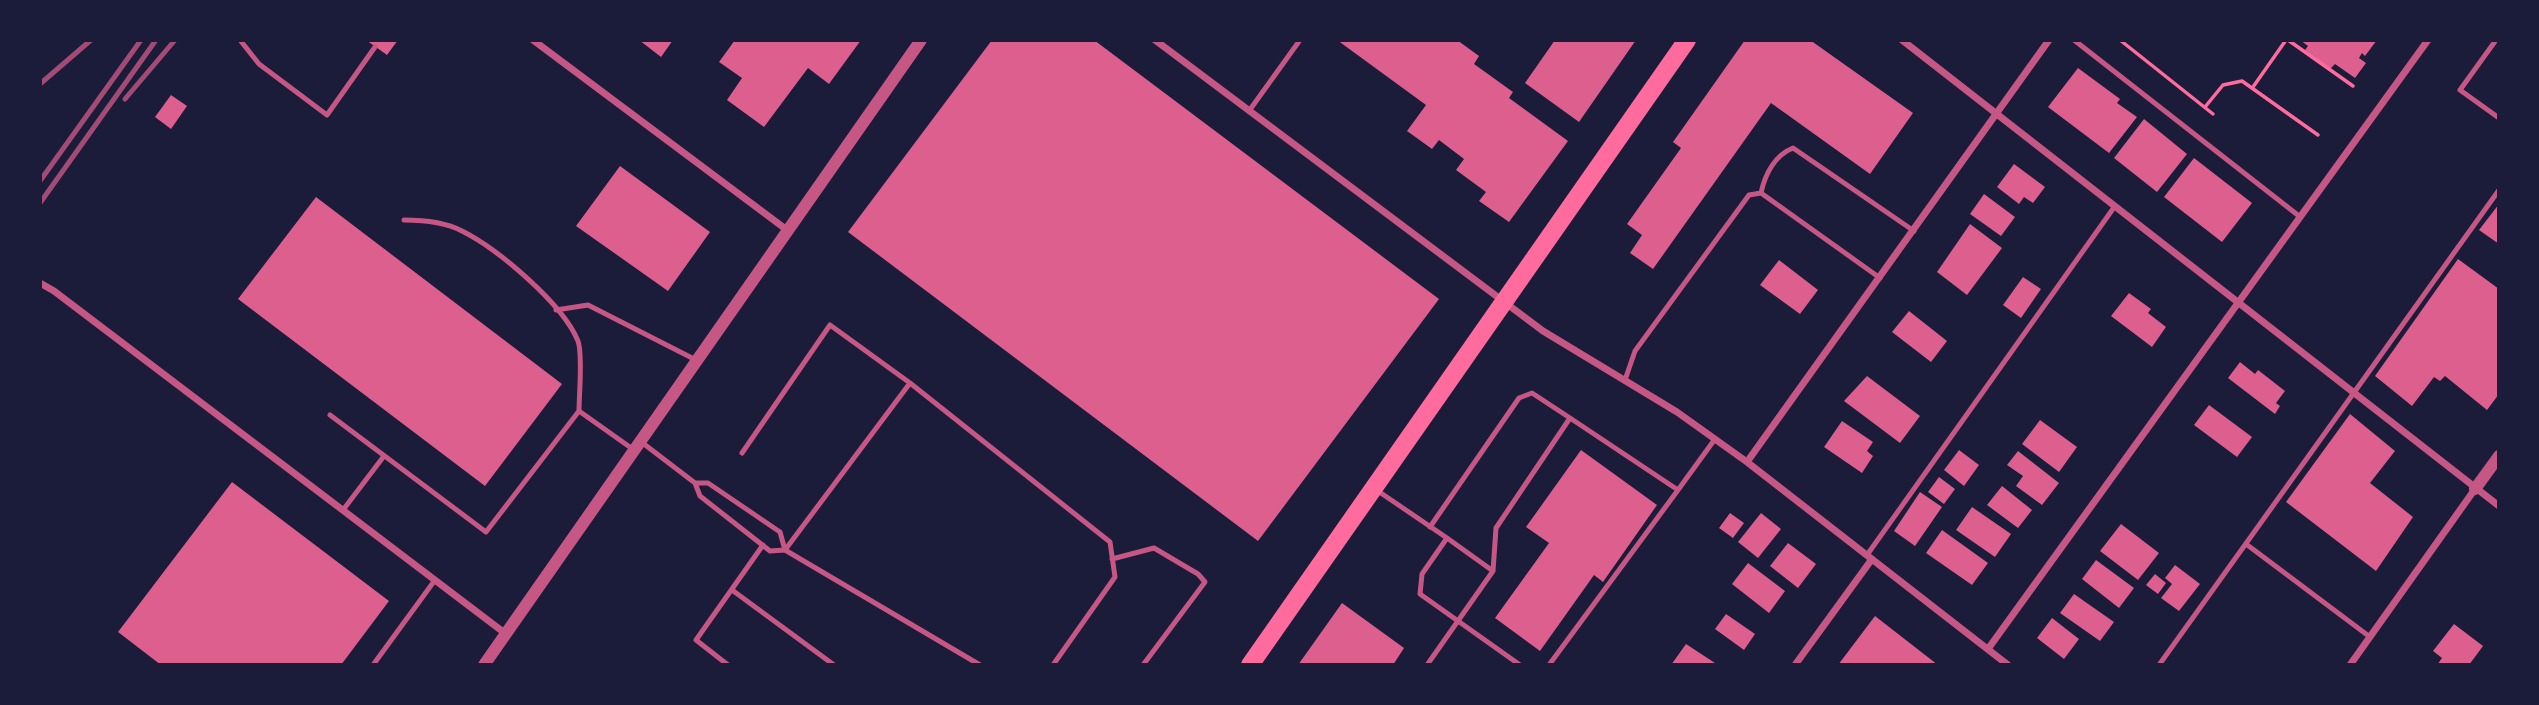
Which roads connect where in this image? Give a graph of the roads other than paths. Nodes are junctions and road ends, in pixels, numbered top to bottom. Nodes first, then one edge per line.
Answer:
1 (240, 40) edge
2 (533, 40) edge
3 (921, 40) edge
4 (1155, 40) edge
5 (1300, 40) edge
6 (1686, 40) edge
7 (1902, 40) edge
8 (2049, 40) edge
9 (2074, 40) edge
10 (2428, 40) edge
11 (2496, 40) edge
12 (375, 47) dead end
13 (1250, 111) junction
14 (1998, 115) junction
15 (2499, 118) edge
16 (2499, 190) edge
17 (1761, 193) junction
18 (2115, 206) junction
19 (2299, 216) junction
20 (404, 220) dead end
21 (786, 230) junction
22 (1914, 231) junction
23 (1880, 278) junction
24 (40, 284) edge
25 (1504, 300) junction
26 (2237, 302) junction
27 (556, 310) junction
28 (696, 360) junction
29 (1625, 380) junction
30 (910, 383) junction
31 (2354, 394) junction
32 (579, 411) junction
33 (330, 415) dead end
34 (1570, 418) junction
35 (1715, 439) junction
36 (637, 445) junction
37 (741, 453) dead end
38 (384, 456) junction
39 (2499, 456) edge
40 (1747, 462) junction
41 (695, 483) junction
42 (1374, 488) junction
43 (2475, 489) junction
44 (1678, 490) junction
45 (2499, 506) edge
46 (343, 510) junction
47 (1430, 527) junction
48 (1447, 538) junction
49 (2246, 544) junction
50 (763, 545) junction
51 (785, 550) junction
52 (1869, 557) junction
53 (1112, 559) junction
54 (1493, 572) junction
55 (435, 580) junction
56 (732, 590) junction
57 (1458, 623) junction
58 (506, 634) junction
59 (2370, 636) junction
60 (1988, 649) junction
61 (373, 665) edge
62 (484, 665) edge
63 (728, 665) edge
64 (834, 665) edge
65 (980, 665) edge
66 (1053, 665) edge
67 (1143, 665) edge
68 (1250, 665) edge
69 (1427, 665) edge
70 (1520, 665) edge
71 (1549, 665) edge
72 (1795, 665) edge
73 (2008, 665) edge
74 (2159, 665) edge
75 (2350, 665) edge

1 - 12 lane
2 - 21 street
3 - 21 street
4 - 13 street
5 - 13 lane
6 - 25 main road
7 - 14 street
8 - 14 street
9 - 19 lane
10 - 19 street
11 - 15 lane
13 - 25 street
14 - 18 street
14 - 22 street
16 - 31 lane
17 - 22 lane
17 - 23 lane
17 - 29 lane
18 - 26 street
18 - 52 lane
19 - 26 street
20 - 27 lane
21 - 28 street
22 - 23 street
23 - 40 street
24 - 46 street
25 - 29 street
25 - 42 main road
26 - 31 street
26 - 60 street
27 - 28 lane
27 - 32 lane
28 - 36 street
29 - 35 street
30 - 37 lane
30 - 51 lane
30 - 53 lane
31 - 43 street
31 - 49 lane
32 - 36 lane
32 - 38 lane
33 - 38 lane
34 - 44 lane
34 - 47 lane
34 - 54 lane
35 - 40 street
35 - 44 lane
36 - 41 lane
36 - 58 street
38 - 46 lane
39 - 43 street
40 - 52 street
41 - 50 lane
41 - 51 lane
42 - 47 lane
42 - 68 main road
43 - 45 street
43 - 59 street
44 - 71 lane
46 - 55 street
47 - 48 lane
48 - 54 lane
48 - 57 lane
49 - 59 lane
49 - 74 lane
50 - 51 lane
50 - 56 lane
51 - 65 lane
52 - 60 street
52 - 72 street
53 - 66 lane
53 - 67 lane
54 - 57 lane
55 - 58 street
55 - 61 lane
56 - 63 lane
56 - 64 lane
57 - 69 lane
57 - 70 lane
58 - 62 street
59 - 75 street
60 - 73 street

